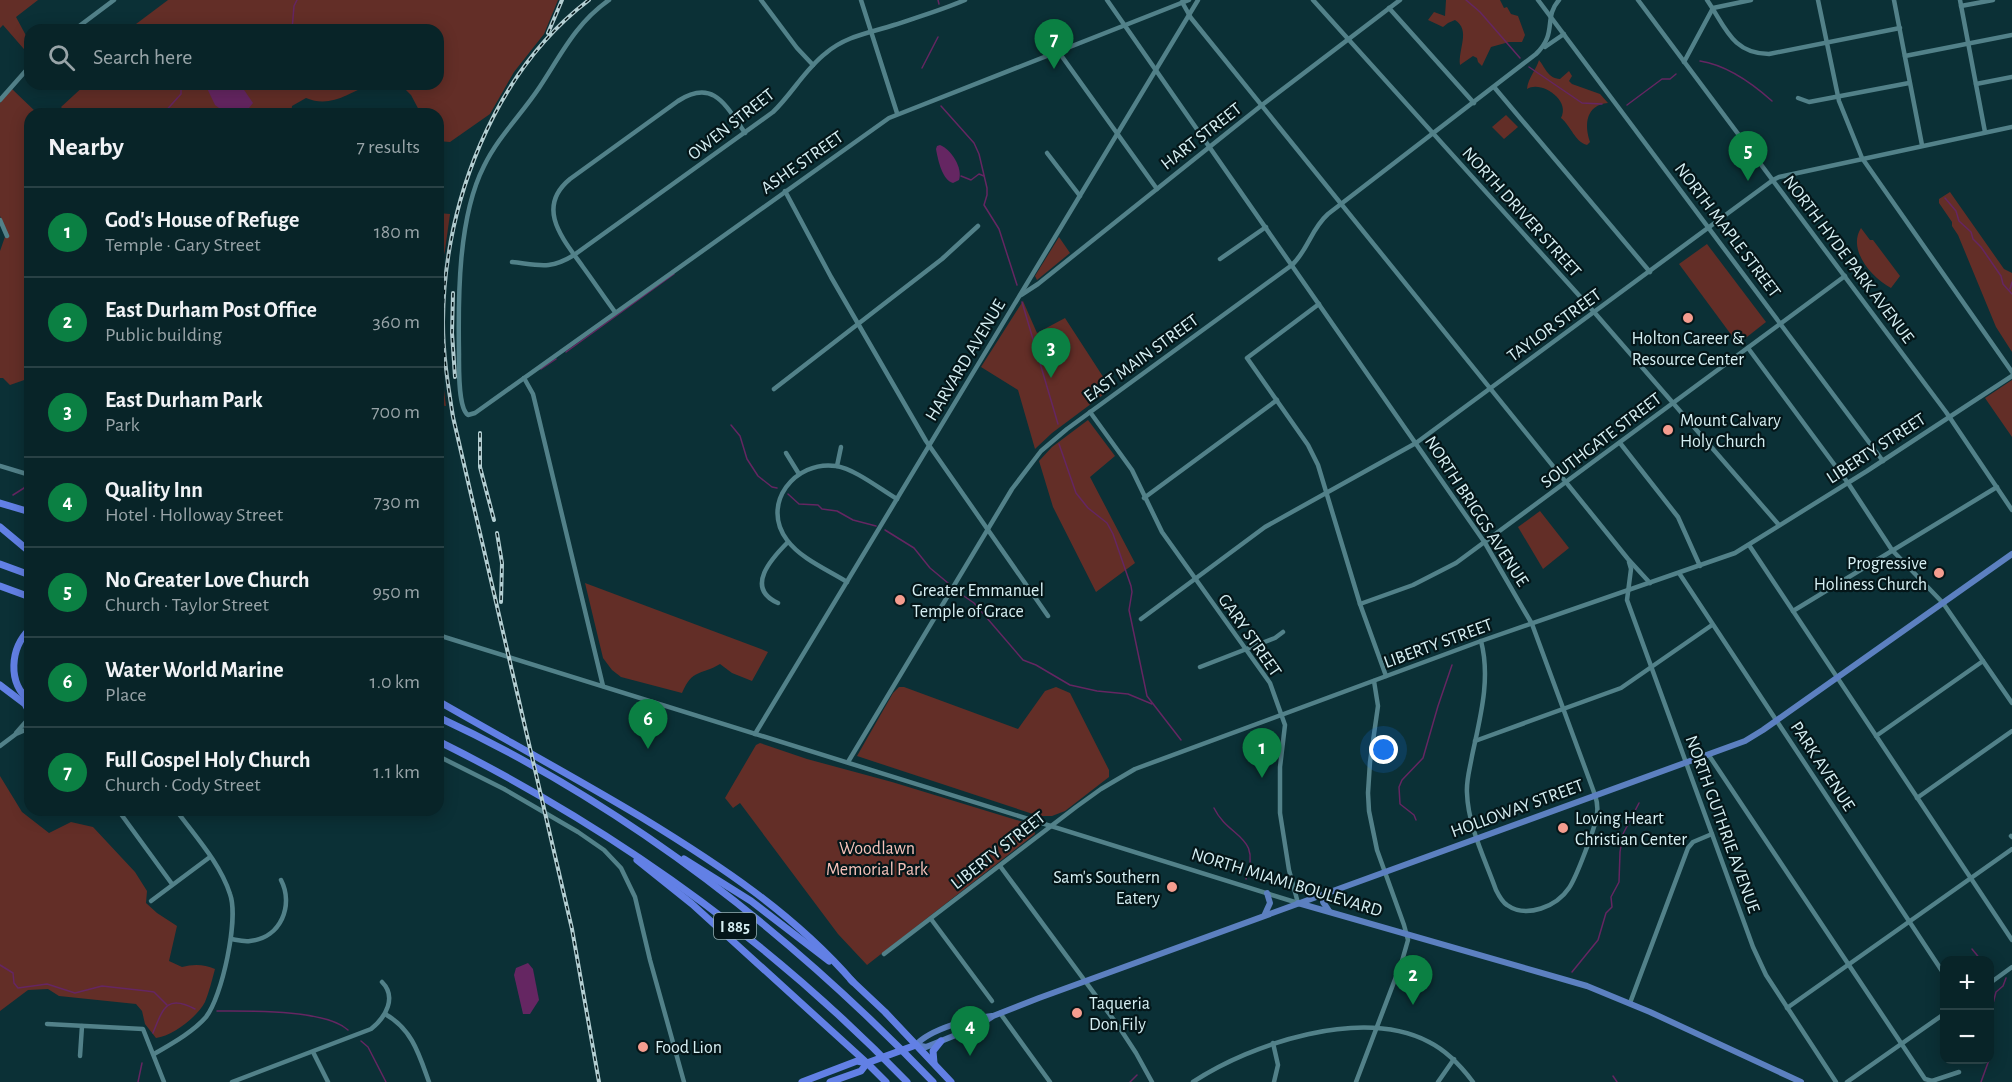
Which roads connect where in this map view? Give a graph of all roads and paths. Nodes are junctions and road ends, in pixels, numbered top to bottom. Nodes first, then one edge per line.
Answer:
1 (114, 0) edge
2 (609, 0) edge
3 (761, 0) edge
4 (861, 0) edge
5 (965, 0) edge
6 (1107, 0) edge
7 (1189, 0) edge
8 (1198, 0) edge
9 (1313, 0) edge
10 (1400, 0) edge
11 (1538, 0) edge
12 (1558, 0) edge
13 (1638, 0) edge
14 (1707, 0) edge
15 (1751, 0) edge
16 (1818, 0) edge
17 (1894, 0) edge
18 (1960, 0) edge
19 (1993, 0) edge
20 (1181, 1) edge
21 (1961, 6) junction
22 (1713, 8) junction
23 (1389, 9) junction
24 (1189, 14) junction
25 (1551, 16) junction
26 (82, 24) edge
27 (1124, 25) junction
28 (1900, 28) junction
29 (871, 31) junction
30 (1564, 34) junction
31 (2012, 35) edge
32 (1349, 39) junction
33 (1827, 43) junction
34 (1968, 44) junction
35 (1058, 51) junction
36 (1536, 54) junction
37 (1905, 56) junction
38 (1684, 62) junction
39 (813, 64) junction
40 (1155, 70) junction
41 (24, 73) edge
42 (2012, 77) edge
43 (1910, 83) junction
44 (1976, 84) junction
45 (1494, 87) junction
46 (1837, 96) junction
47 (1798, 98) dead end
48 (0, 100) edge
49 (1474, 103) junction
50 (1262, 105) junction
51 (897, 113) junction
52 (2012, 127) edge
53 (1985, 132) junction
54 (745, 133) junction
55 (1434, 134) junction
56 (1116, 135) junction
57 (1922, 145) junction
58 (1209, 147) junction
59 (1047, 153) dead end
60 (1862, 158) junction
61 (1773, 180) junction
62 (1157, 189) junction
63 (785, 191) junction
64 (1080, 196) junction
65 (1341, 204) junction
66 (0, 220) edge
67 (978, 226) dead end
68 (1266, 227) junction
69 (1709, 228) junction
70 (7, 236) dead end
71 (574, 255) junction
72 (1220, 259) dead end
73 (512, 262) dead end
74 (1292, 265) junction
75 (1650, 272) junction
76 (1845, 276) junction
77 (1020, 295) junction
78 (1319, 304) junction
79 (615, 312) junction
80 (1594, 312) junction
81 (857, 323) junction
82 (1781, 323) junction
83 (1748, 348) junction
84 (2012, 374) edge
85 (524, 378) junction
86 (1491, 388) junction
87 (774, 389) dead end
88 (1276, 400) junction
89 (1674, 403) junction
90 (1090, 412) junction
91 (1950, 417) junction
92 (1416, 443) junction
93 (1620, 443) junction
94 (929, 446) junction
95 (840, 447) dead end
96 (786, 453) dead end
97 (1883, 461) junction
98 (0, 466) edge
99 (837, 466) junction
100 (24, 473) edge
101 (799, 474) junction
102 (1567, 482) junction
103 (1848, 483) junction
104 (1997, 487) junction
105 (1327, 492) junction
106 (1144, 498) junction
107 (897, 499) junction
108 (0, 503) edge
109 (24, 510) edge
110 (2012, 510) edge
111 (1779, 525) junction
112 (0, 527) edge
113 (989, 529) junction
114 (788, 542) junction
115 (1485, 543) junction
116 (1749, 545) junction
117 (24, 547) edge
118 (1892, 550) junction
119 (2012, 554) edge
120 (1628, 559) junction
121 (0, 564) edge
122 (1700, 566) junction
123 (24, 573) edge
124 (1679, 573) junction
125 (1194, 579) junction
126 (848, 582) junction
127 (1650, 583) junction
128 (0, 586) edge
129 (1627, 591) junction
130 (24, 595) edge
131 (778, 603) dead end
132 (1943, 603) junction
133 (1360, 604) junction
134 (1793, 611) junction
135 (1048, 616) dead end
136 (1141, 619) dead end
137 (1532, 624) junction
138 (1712, 625) junction
139 (1283, 632) dead end
140 (24, 637) edge
141 (444, 637) edge
142 (1481, 642) junction
143 (1244, 649) junction
144 (1983, 661) junction
145 (1200, 667) dead end
146 (1651, 668) junction
147 (1386, 676) junction
148 (1837, 677) junction
149 (1374, 681) junction
150 (0, 685) edge
151 (603, 686) junction
152 (24, 696) edge
153 (24, 703) edge
154 (2012, 703) edge
155 (444, 704) edge
156 (1564, 709) junction
157 (1282, 715) junction
158 (444, 720) edge
159 (1776, 721) junction
160 (24, 723) edge
161 (24, 731) edge
162 (2012, 731) edge
163 (16, 734) junction
164 (755, 734) junction
165 (1876, 736) junction
166 (1475, 741) junction
167 (444, 744) edge
168 (0, 746) edge
169 (1708, 754) junction
170 (444, 759) edge
171 (1686, 761) junction
172 (848, 762) junction
173 (1595, 795) junction
174 (1917, 798) junction
175 (122, 816) edge
176 (180, 816) edge
177 (584, 821) junction
178 (1052, 826) junction
179 (1712, 834) junction
180 (1478, 838) junction
181 (650, 839) junction
182 (2012, 849) edge
183 (210, 856) junction
184 (1000, 866) junction
185 (1385, 871) junction
186 (1971, 878) junction
187 (281, 880) dead end
188 (172, 884) junction
189 (1329, 891) junction
190 (1267, 893) junction
191 (151, 901) dead end
192 (1298, 903) junction
193 (1329, 911) junction
194 (1264, 915) junction
195 (931, 919) junction
196 (1910, 921) junction
197 (1407, 933) junction
198 (231, 939) junction
199 (2012, 940) edge
200 (885, 954) dead end
201 (1849, 964) junction
202 (2012, 967) edge
203 (1940, 968) edge
204 (1994, 980) edge
205 (1085, 981) junction
206 (382, 982) dead end
207 (853, 982) junction
208 (992, 1001) dead end
209 (1630, 1003) junction
210 (1787, 1008) junction
211 (1000, 1013) junction
212 (385, 1014) junction
213 (993, 1016) junction
214 (1940, 1017) edge
215 (47, 1024) dead end
216 (82, 1026) junction
217 (1376, 1028) junction
218 (941, 1041) junction
219 (845, 1043) junction
220 (1273, 1043) junction
221 (1901, 1044) junction
222 (916, 1045) junction
223 (313, 1052) junction
224 (154, 1054) junction
225 (80, 1056) dead end
226 (1454, 1059) junction
227 (867, 1063) junction
228 (935, 1065) junction
229 (844, 1066) junction
230 (1959, 1072) dead end
231 (1928, 1081) edge
232 (164, 1082) edge
233 (232, 1082) edge
234 (328, 1082) edge
235 (429, 1082) edge
236 (684, 1082) edge
237 (802, 1082) edge
238 (830, 1082) edge
239 (886, 1082) edge
240 (907, 1082) edge
241 (933, 1082) edge
242 (951, 1082) edge
243 (1050, 1082) edge
244 (1152, 1082) edge
245 (1193, 1082) edge
246 (1274, 1082) edge
247 (1356, 1082) edge
248 (1437, 1082) edge
249 (1473, 1082) edge
250 (1801, 1082) edge
251 (1836, 1082) edge
252 (1847, 1082) edge

1 - 26 street
2 - 85 street, ASHE STREET
3 - 39 street
4 - 29 street
5 - 29 street, OWEN STREET
6 - 27 street, NORTH BRIGGS AVENUE
7 - 20 street, ASHE STREET
8 - 24 street, HARVARD AVENUE
9 - 32 street, NORTH DRIVER STREET
10 - 23 street, HART STREET
11 - 25 street, NORTH MAPLE STREET
12 - 25 street, EAST MAIN STREET
13 - 38 street, NORTH HYDE PARK AVENUE
14 - 22 street
15 - 22 street
16 - 33 street
17 - 28 street
18 - 21 street
19 - 21 street
20 - 24 street
20 - 27 street, ASHE STREET
21 - 34 street
22 - 33 street
22 - 38 street
23 - 32 street, HART STREET
23 - 49 street
24 - 40 street, HARVARD AVENUE
24 - 50 street
25 - 30 street, NORTH MAPLE STREET
25 - 36 street, EAST MAIN STREET
27 - 35 street, ASHE STREET
27 - 40 street, NORTH BRIGGS AVENUE
28 - 33 street
28 - 37 street
29 - 39 street, OWEN STREET
29 - 51 street
30 - 36 street, EAST MAIN STREET
30 - 69 street, NORTH MAPLE STREET
31 - 34 street
32 - 50 street, HART STREET
32 - 55 street, NORTH DRIVER STREET
33 - 46 street
34 - 37 street
34 - 44 street
35 - 51 street, ASHE STREET
35 - 56 street
36 - 45 street, EAST MAIN STREET
37 - 43 street
38 - 61 street, NORTH HYDE PARK AVENUE
39 - 54 street, OWEN STREET
40 - 56 street, HARVARD AVENUE
40 - 58 street, NORTH BRIGGS AVENUE
41 - 48 street
42 - 44 street
43 - 46 street
43 - 57 street
44 - 53 street
45 - 49 street, EAST MAIN STREET
45 - 75 street
46 - 47 street
46 - 60 street
49 - 55 street, EAST MAIN STREET
50 - 58 street, HART STREET
50 - 65 street
51 - 63 street, ASHE STREET
52 - 53 street, TAYLOR STREET
53 - 57 street, TAYLOR STREET
54 - 71 street, OWEN STREET
54 - 71 street
55 - 65 street, EAST MAIN STREET
55 - 80 street, NORTH DRIVER STREET
56 - 62 street
56 - 64 street, HARVARD AVENUE
57 - 60 street, TAYLOR STREET
58 - 62 street, HART STREET
58 - 68 street, NORTH BRIGGS AVENUE
59 - 64 street
60 - 61 street, TAYLOR STREET
60 - 84 street
61 - 69 street, TAYLOR STREET
61 - 76 street, NORTH HYDE PARK AVENUE
62 - 77 street, HART STREET
63 - 79 street, ASHE STREET
63 - 81 street
64 - 77 street, HARVARD AVENUE
65 - 74 street, EAST MAIN STREET
65 - 86 street
66 - 70 street
67 - 81 street
68 - 72 street
68 - 74 street, NORTH BRIGGS AVENUE
69 - 75 street, TAYLOR STREET
69 - 82 street, NORTH MAPLE STREET
71 - 73 street, OWEN STREET
71 - 79 street
74 - 78 street, NORTH BRIGGS AVENUE
74 - 90 street, EAST MAIN STREET
75 - 80 street, TAYLOR STREET
76 - 82 street, SOUTHGATE STREET
76 - 91 street, NORTH HYDE PARK AVENUE
77 - 94 street, HARVARD AVENUE
78 - 88 street
78 - 92 street, NORTH BRIGGS AVENUE
79 - 85 street, ASHE STREET
80 - 86 street, TAYLOR STREET
80 - 89 street, NORTH DRIVER STREET
81 - 87 street
81 - 94 street
82 - 83 street, SOUTHGATE STREET
82 - 97 street, NORTH MAPLE STREET
83 - 89 street, SOUTHGATE STREET
83 - 103 street
84 - 91 street, LIBERTY STREET
85 - 151 street
86 - 92 street, TAYLOR STREET
86 - 102 street
88 - 105 street
88 - 106 street
89 - 93 street, SOUTHGATE STREET
89 - 111 street, NORTH DRIVER STREET
90 - 106 street, GARY STREET
90 - 113 street, EAST MAIN STREET
91 - 97 street, LIBERTY STREET
91 - 104 street, NORTH HYDE PARK AVENUE
92 - 105 street, TAYLOR STREET
92 - 115 street, NORTH BRIGGS AVENUE
93 - 102 street, SOUTHGATE STREET
93 - 122 street
94 - 107 street, HARVARD AVENUE
94 - 113 street
95 - 99 street
96 - 101 street
97 - 103 street, LIBERTY STREET
98 - 100 street
99 - 101 street
99 - 107 street
101 - 114 street
102 - 115 street, SOUTHGATE STREET
102 - 120 street
103 - 111 street, LIBERTY STREET
103 - 118 street
104 - 110 street, NORTH HYDE PARK AVENUE
104 - 118 street
105 - 125 street, TAYLOR STREET
105 - 133 street
106 - 125 street, GARY STREET
107 - 126 street, HARVARD AVENUE
108 - 109 highway
111 - 116 street, LIBERTY STREET
112 - 117 highway
113 - 135 street
113 - 172 street, EAST MAIN STREET
114 - 126 street
114 - 131 street
115 - 133 street, SOUTHGATE STREET
115 - 137 street, NORTH BRIGGS AVENUE
116 - 122 street, LIBERTY STREET
116 - 134 street
118 - 132 street
118 - 134 street
119 - 132 main road, HOLLOWAY STREET
120 - 127 street
120 - 129 street, NORTH GUTHRIE AVENUE
121 - 123 highway
122 - 124 street, LIBERTY STREET
124 - 127 street, LIBERTY STREET
124 - 138 street, PARK AVENUE
125 - 136 street, TAYLOR STREET
125 - 143 street, GARY STREET
126 - 164 street, HARVARD AVENUE
127 - 129 street, LIBERTY STREET
128 - 130 highway
129 - 137 street, LIBERTY STREET
129 - 146 street, NORTH GUTHRIE AVENUE
132 - 144 street
132 - 148 main road, HOLLOWAY STREET
133 - 147 street
134 - 148 street
137 - 142 street, LIBERTY STREET
137 - 156 street, NORTH BRIGGS AVENUE
138 - 146 street
138 - 159 street, PARK AVENUE
139 - 143 street
140 - 152 highway
141 - 151 street, NORTH MIAMI BOULEVARD
142 - 147 street, LIBERTY STREET
142 - 166 street
143 - 145 street
143 - 157 street, GARY STREET
144 - 154 street
144 - 165 street
146 - 156 street
146 - 171 street, NORTH GUTHRIE AVENUE
147 - 149 street, LIBERTY STREET
148 - 159 main road, HOLLOWAY STREET
148 - 165 street
149 - 157 street, LIBERTY STREET
149 - 185 street
150 - 153 highway
151 - 164 street, NORTH MIAMI BOULEVARD
155 - 207 highway
156 - 166 street
156 - 173 street, NORTH BRIGGS AVENUE
157 - 178 street, LIBERTY STREET
157 - 192 street, GARY STREET
158 - 181 highway, I 885
159 - 169 main road, HOLLOWAY STREET
159 - 196 street, PARK AVENUE
160 - 163 street
161 - 163 street
162 - 174 street
163 - 168 street
164 - 172 street, NORTH MIAMI BOULEVARD
165 - 174 street
166 - 180 street
167 - 177 highway, I 885
169 - 171 main road, HOLLOWAY STREET
169 - 201 street
170 - 236 street
171 - 173 main road, HOLLOWAY STREET
171 - 179 street, NORTH GUTHRIE AVENUE
172 - 178 street, NORTH MIAMI BOULEVARD
173 - 180 main road, HOLLOWAY STREET
173 - 180 street
174 - 186 street
175 - 188 street
176 - 183 street
177 - 219 highway
177 - 240 highway, I 885
178 - 184 street, LIBERTY STREET
178 - 190 street, NORTH MIAMI BOULEVARD
179 - 209 street
179 - 210 street, NORTH GUTHRIE AVENUE
180 - 185 main road, HOLLOWAY STREET
181 - 207 highway
181 - 241 highway, I 885
182 - 186 street
183 - 188 street
183 - 198 street
184 - 195 street, LIBERTY STREET
184 - 205 street
185 - 189 main road, HOLLOWAY STREET
185 - 197 street
186 - 196 street
186 - 199 street
187 - 198 street
188 - 191 street
189 - 192 main road, HOLLOWAY STREET
189 - 193 main road
190 - 192 street, NORTH MIAMI BOULEVARD
190 - 194 main road
192 - 193 main road, NORTH MIAMI BOULEVARD
192 - 194 main road, HOLLOWAY STREET
193 - 197 main road, NORTH MIAMI BOULEVARD
194 - 205 main road, HOLLOWAY STREET
195 - 200 street, LIBERTY STREET
195 - 208 street
196 - 201 street
196 - 203 street, PARK AVENUE
197 - 209 main road, NORTH MIAMI BOULEVARD
197 - 217 street
198 - 224 street
201 - 210 street
201 - 221 street
202 - 204 street
205 - 211 main road, HOLLOWAY STREET
205 - 244 street
206 - 212 street
207 - 222 highway
209 - 250 main road, NORTH MIAMI BOULEVARD
210 - 251 street, NORTH GUTHRIE AVENUE
211 - 213 main road, HOLLOWAY STREET
211 - 243 street
212 - 223 street
212 - 235 street
213 - 218 main road, HOLLOWAY STREET
213 - 222 main road, HOLLOWAY STREET
214 - 221 street
215 - 216 street
216 - 224 street
216 - 225 street
217 - 220 street
217 - 226 street
217 - 247 street
218 - 222 main road, HOLLOWAY STREET
218 - 228 highway
219 - 227 highway
219 - 229 highway
220 - 245 street
220 - 246 street
221 - 231 street
221 - 252 street
222 - 227 highway, HOLLOWAY STREET
222 - 228 highway
223 - 233 street
223 - 234 street
224 - 232 street
226 - 248 street
226 - 249 street
227 - 229 highway, HOLLOWAY STREET
227 - 238 highway, HOLLOWAY STREET
227 - 239 highway
228 - 242 highway
229 - 237 highway, HOLLOWAY STREET
230 - 231 street

